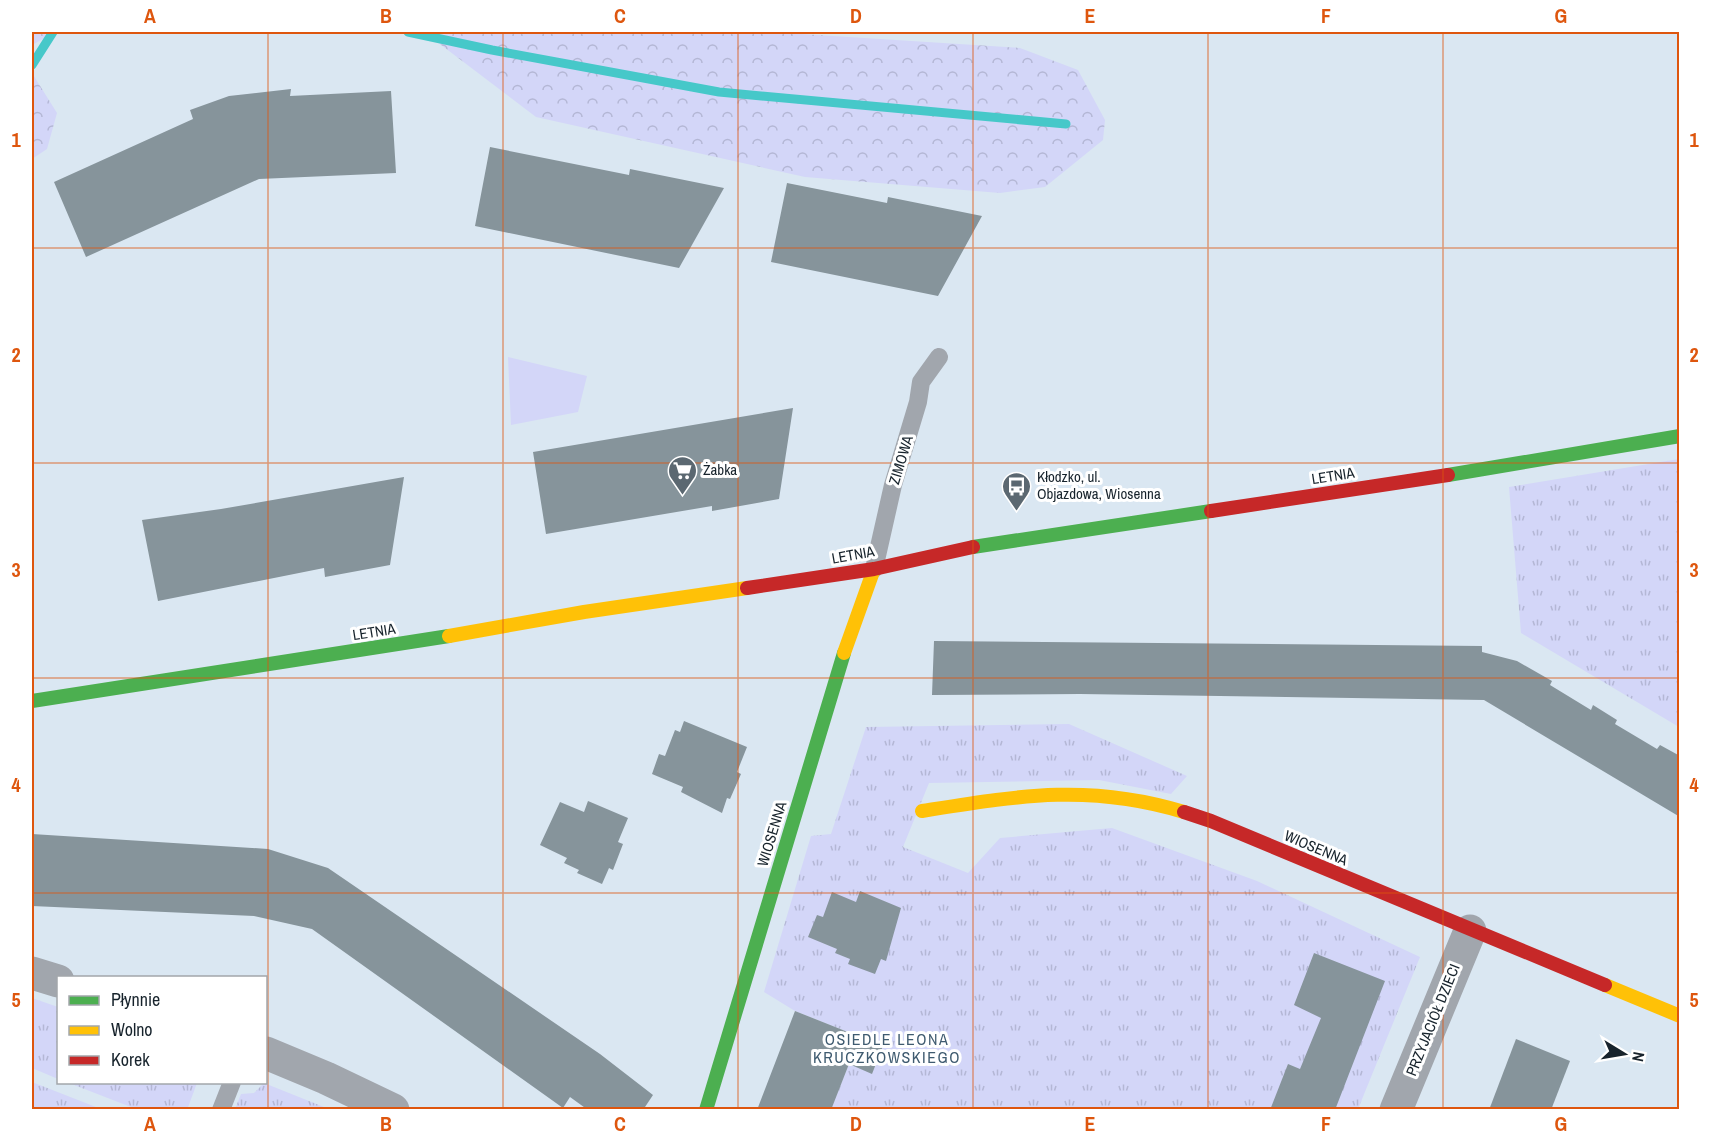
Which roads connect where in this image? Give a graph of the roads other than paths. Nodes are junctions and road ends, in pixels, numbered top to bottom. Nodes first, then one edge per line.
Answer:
1 (939, 357) dead end
2 (1680, 436) edge
3 (874, 569) junction
4 (32, 701) edge
5 (922, 811) dead end
6 (1470, 931) junction
7 (32, 973) edge
8 (57, 981) edge
9 (1680, 1016) edge
10 (267, 1053) edge
11 (232, 1084) edge
12 (221, 1110) edge
13 (393, 1110) edge
14 (706, 1110) edge
15 (1396, 1110) edge

1 - 3 lane, ZIMOWA
2 - 3 street, LETNIA
3 - 4 street, LETNIA
3 - 14 street, WIOSENNA
5 - 6 street, WIOSENNA
6 - 9 street, WIOSENNA
6 - 15 street, PRZYJACIÓŁ DZIECI
7 - 8 street
10 - 13 street
11 - 12 lane

